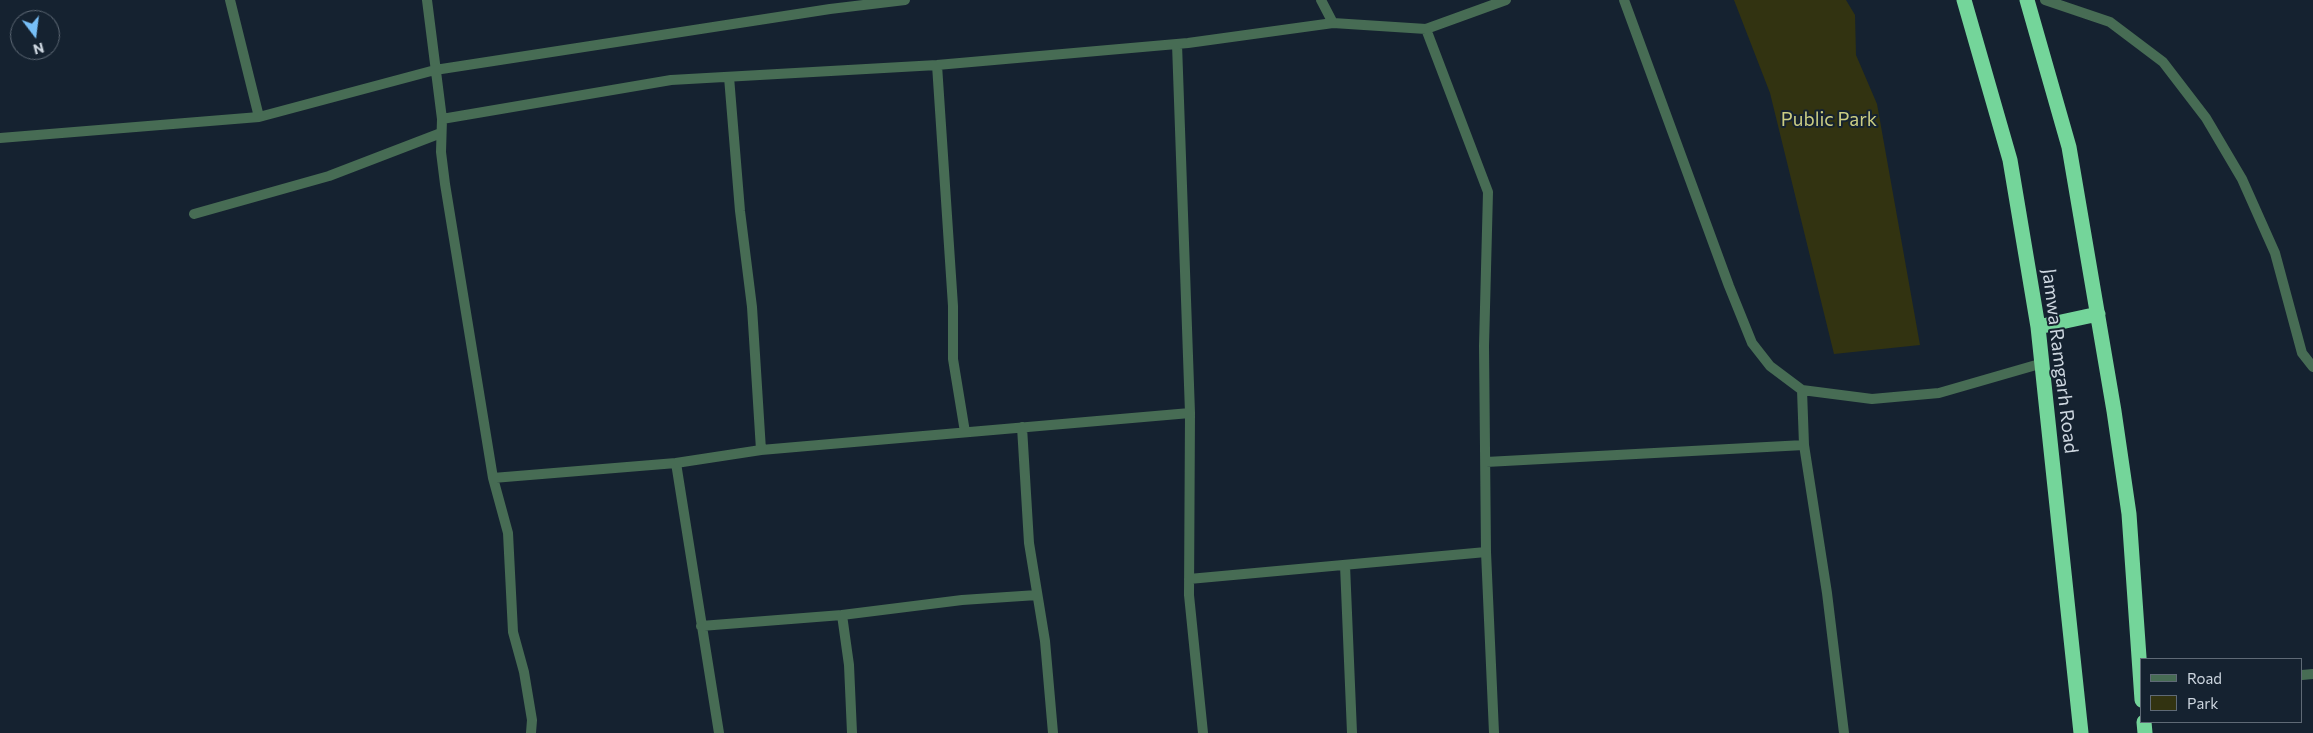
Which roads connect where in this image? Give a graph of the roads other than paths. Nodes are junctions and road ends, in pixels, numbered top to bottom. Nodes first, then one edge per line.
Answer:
1 (230, 0) edge
2 (427, 0) edge
3 (905, 0) edge
4 (1321, 0) edge
5 (1506, 0) edge
6 (1624, 0) edge
7 (1964, 0) edge
8 (2027, 0) edge
9 (2046, 0) edge
10 (1333, 23) junction
11 (1426, 29) junction
12 (1177, 44) junction
13 (937, 65) junction
14 (435, 70) junction
15 (729, 77) junction
16 (259, 117) junction
17 (442, 119) junction
18 (441, 133) junction
19 (0, 138) edge
20 (194, 214) dead end
21 (2098, 314) junction
22 (2038, 327) junction
23 (2043, 363) junction
24 (2313, 367) edge
25 (1802, 390) junction
26 (1190, 413) junction
27 (1022, 427) junction
28 (965, 432) junction
29 (1804, 445) junction
30 (761, 450) junction
31 (1486, 462) junction
32 (676, 463) junction
33 (493, 478) junction
34 (1486, 552) junction
35 (1345, 565) junction
36 (1189, 579) junction
37 (1037, 595) junction
38 (842, 615) junction
39 (701, 626) junction
40 (2140, 670) edge
41 (531, 733) edge
42 (719, 733) edge
43 (852, 733) edge
44 (1053, 733) edge
45 (1203, 733) edge
46 (1352, 733) edge
47 (1494, 733) edge
48 (1844, 733) edge
49 (2081, 733) edge

1 - 16 street
2 - 14 street
3 - 14 street
4 - 10 street
5 - 11 street
6 - 25 street
7 - 22 highway, Jamwa Ramgarh Road
8 - 21 highway
9 - 24 street
10 - 11 street
10 - 12 street
11 - 31 street
12 - 13 street
12 - 26 street
13 - 15 street
13 - 28 street
14 - 16 street
14 - 17 street
15 - 17 street
15 - 30 street
16 - 19 street
17 - 18 street
18 - 20 street
18 - 33 street
21 - 22 highway
21 - 40 highway
22 - 23 highway, Jamwa Ramgarh Road
23 - 25 street
23 - 49 highway, Jamwa Ramgarh Road
25 - 29 street
26 - 27 street
26 - 36 street
27 - 28 street
27 - 37 street
28 - 30 street
29 - 31 street
29 - 48 street
30 - 32 street
31 - 34 street
32 - 33 street
32 - 39 street
33 - 41 street
34 - 35 street
34 - 47 street
35 - 36 street
35 - 46 street
36 - 45 street
37 - 38 street
37 - 44 street
38 - 39 street
38 - 43 street
39 - 42 street

